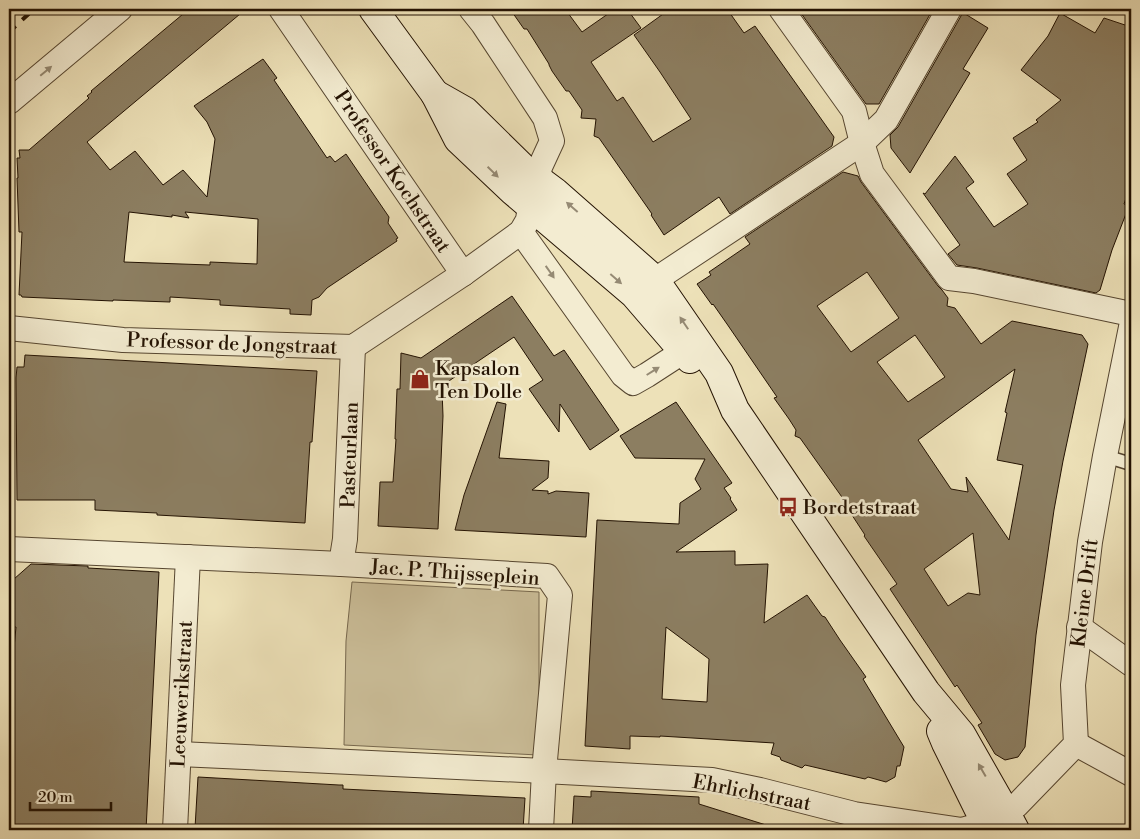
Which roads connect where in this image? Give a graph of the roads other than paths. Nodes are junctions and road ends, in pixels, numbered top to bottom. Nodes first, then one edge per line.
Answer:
1 (120, 9) edge
2 (282, 9) edge
3 (373, 9) edge
4 (471, 9) edge
5 (781, 9) edge
6 (949, 9) edge
7 (9, 102) edge
8 (862, 143) junction
9 (534, 192) junction
10 (521, 232) junction
11 (463, 274) junction
12 (655, 280) junction
13 (1131, 314) edge
14 (1131, 327) edge
15 (9, 328) edge
16 (353, 347) junction
17 (684, 351) junction
18 (736, 410) junction
19 (1105, 456) junction
20 (1131, 464) edge
21 (9, 549) edge
22 (188, 557) junction
23 (341, 564) junction
24 (1080, 627) junction
25 (1131, 664) edge
26 (1076, 744) junction
27 (178, 754) junction
28 (544, 771) junction
29 (1131, 774) edge
30 (852, 822) edge
31 (999, 824) edge
32 (175, 830) edge
33 (541, 830) edge

7 -> 1 street
2 - 11 street, Professor Kochstraat
3 - 9 main road
4 - 9 street
5 - 8 street
6 - 8 street
8 - 12 street
8 - 13 street
9 - 10 street
12 -> 9 main road
9 -> 17 main road
10 - 11 street, Professor Kochstraat
10 -> 17 street
11 - 16 street, Professor de Jongstraat
18 -> 12 main road
14 - 19 street, Kleine Drift
15 - 16 street, Professor de Jongstraat
16 - 23 street, Pasteurlaan
17 - 18 main road
18 - 31 main road
19 - 20 lane
19 - 24 street, Kleine Drift
21 - 22 street, Jac. P. Thijsseplein
22 - 23 street, Jac. P. Thijsseplein
22 - 27 street, Leeuwerikstraat
23 - 28 street, Jac. P. Thijsseplein
24 - 25 street
24 - 26 street, Kleine Drift
26 - 29 street
26 - 31 street
27 - 28 street
27 - 32 street, Leeuwerikstraat
28 - 30 street, Ehrlichstraat
28 - 33 street
30 - 31 street, Ehrlichstraat

